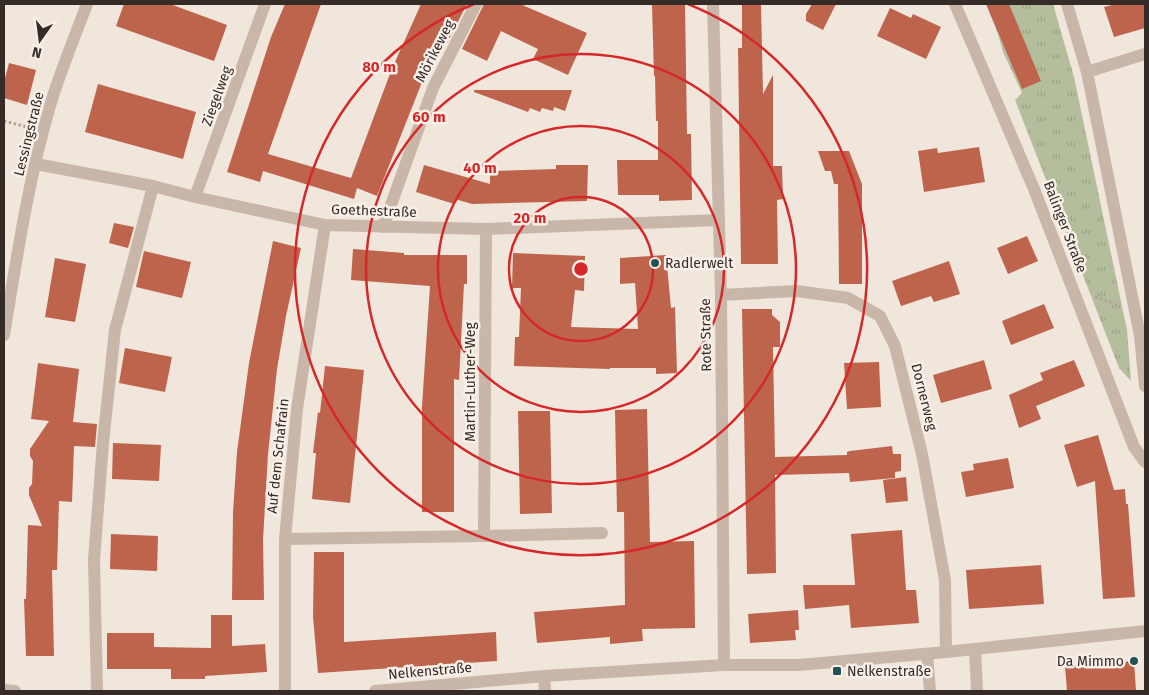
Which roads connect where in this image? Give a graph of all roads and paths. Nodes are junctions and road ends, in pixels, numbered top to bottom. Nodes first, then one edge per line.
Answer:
1 (87, 4) edge
2 (265, 4) edge
3 (476, 4) edge
4 (713, 4) edge
5 (1066, 4) edge
6 (953, 5) edge
7 (1145, 54) edge
8 (1087, 72) junction
9 (4, 121) edge
10 (12, 124) dead end
11 (36, 164) junction
12 (153, 186) junction
13 (195, 197) junction
14 (718, 220) junction
15 (325, 225) junction
16 (383, 226) junction
17 (486, 228) junction
18 (1073, 290) junction
19 (721, 295) junction
20 (1135, 311) junction
21 (4, 335) edge
22 (1143, 336) edge
23 (1145, 386) edge
24 (1145, 462) edge
25 (602, 533) dead end
26 (484, 536) junction
27 (285, 539) junction
28 (1145, 631) edge
29 (975, 649) junction
30 (946, 652) junction
31 (927, 654) junction
32 (724, 665) junction
33 (544, 676) junction
34 (427, 688) edge
35 (4, 690) edge
36 (15, 691) edge
37 (97, 691) edge
38 (285, 691) edge
39 (374, 691) edge
40 (545, 691) edge
41 (930, 691) edge
42 (977, 691) edge

1 - 11 street, Lessingstraße
2 - 13 street, Ziegelweg
3 - 16 street, Mörikeweg
4 - 14 street, Rote Straße
5 - 8 street
6 - 18 street, Balinger Straße
7 - 8 street
8 - 20 street
9 - 10 path
11 - 12 street, Goethestraße
11 - 21 street, Lessingstraße
12 - 13 street, Goethestraße
12 - 37 street
13 - 15 street, Goethestraße
14 - 17 street, Goethestraße
14 - 19 street, Rote Straße
15 - 16 street, Goethestraße
15 - 27 street, Auf dem Schafrain
16 - 17 street, Goethestraße
17 - 26 street, Martin-Luther-Weg
18 - 20 path
18 - 24 street, Balinger Straße
19 - 30 street, Dornerweg
19 - 32 street, Rote Straße
20 - 22 street
22 - 23 street
25 - 26 street
26 - 27 street
27 - 38 street, Auf dem Schafrain
28 - 29 street, Nelkenstraße
29 - 30 street, Nelkenstraße
29 - 42 street
30 - 31 street, Nelkenstraße
31 - 32 street, Nelkenstraße
31 - 41 street
32 - 33 street, Nelkenstraße
33 - 34 street, Nelkenstraße
33 - 40 street
34 - 39 street, Nelkenstraße
35 - 36 street

